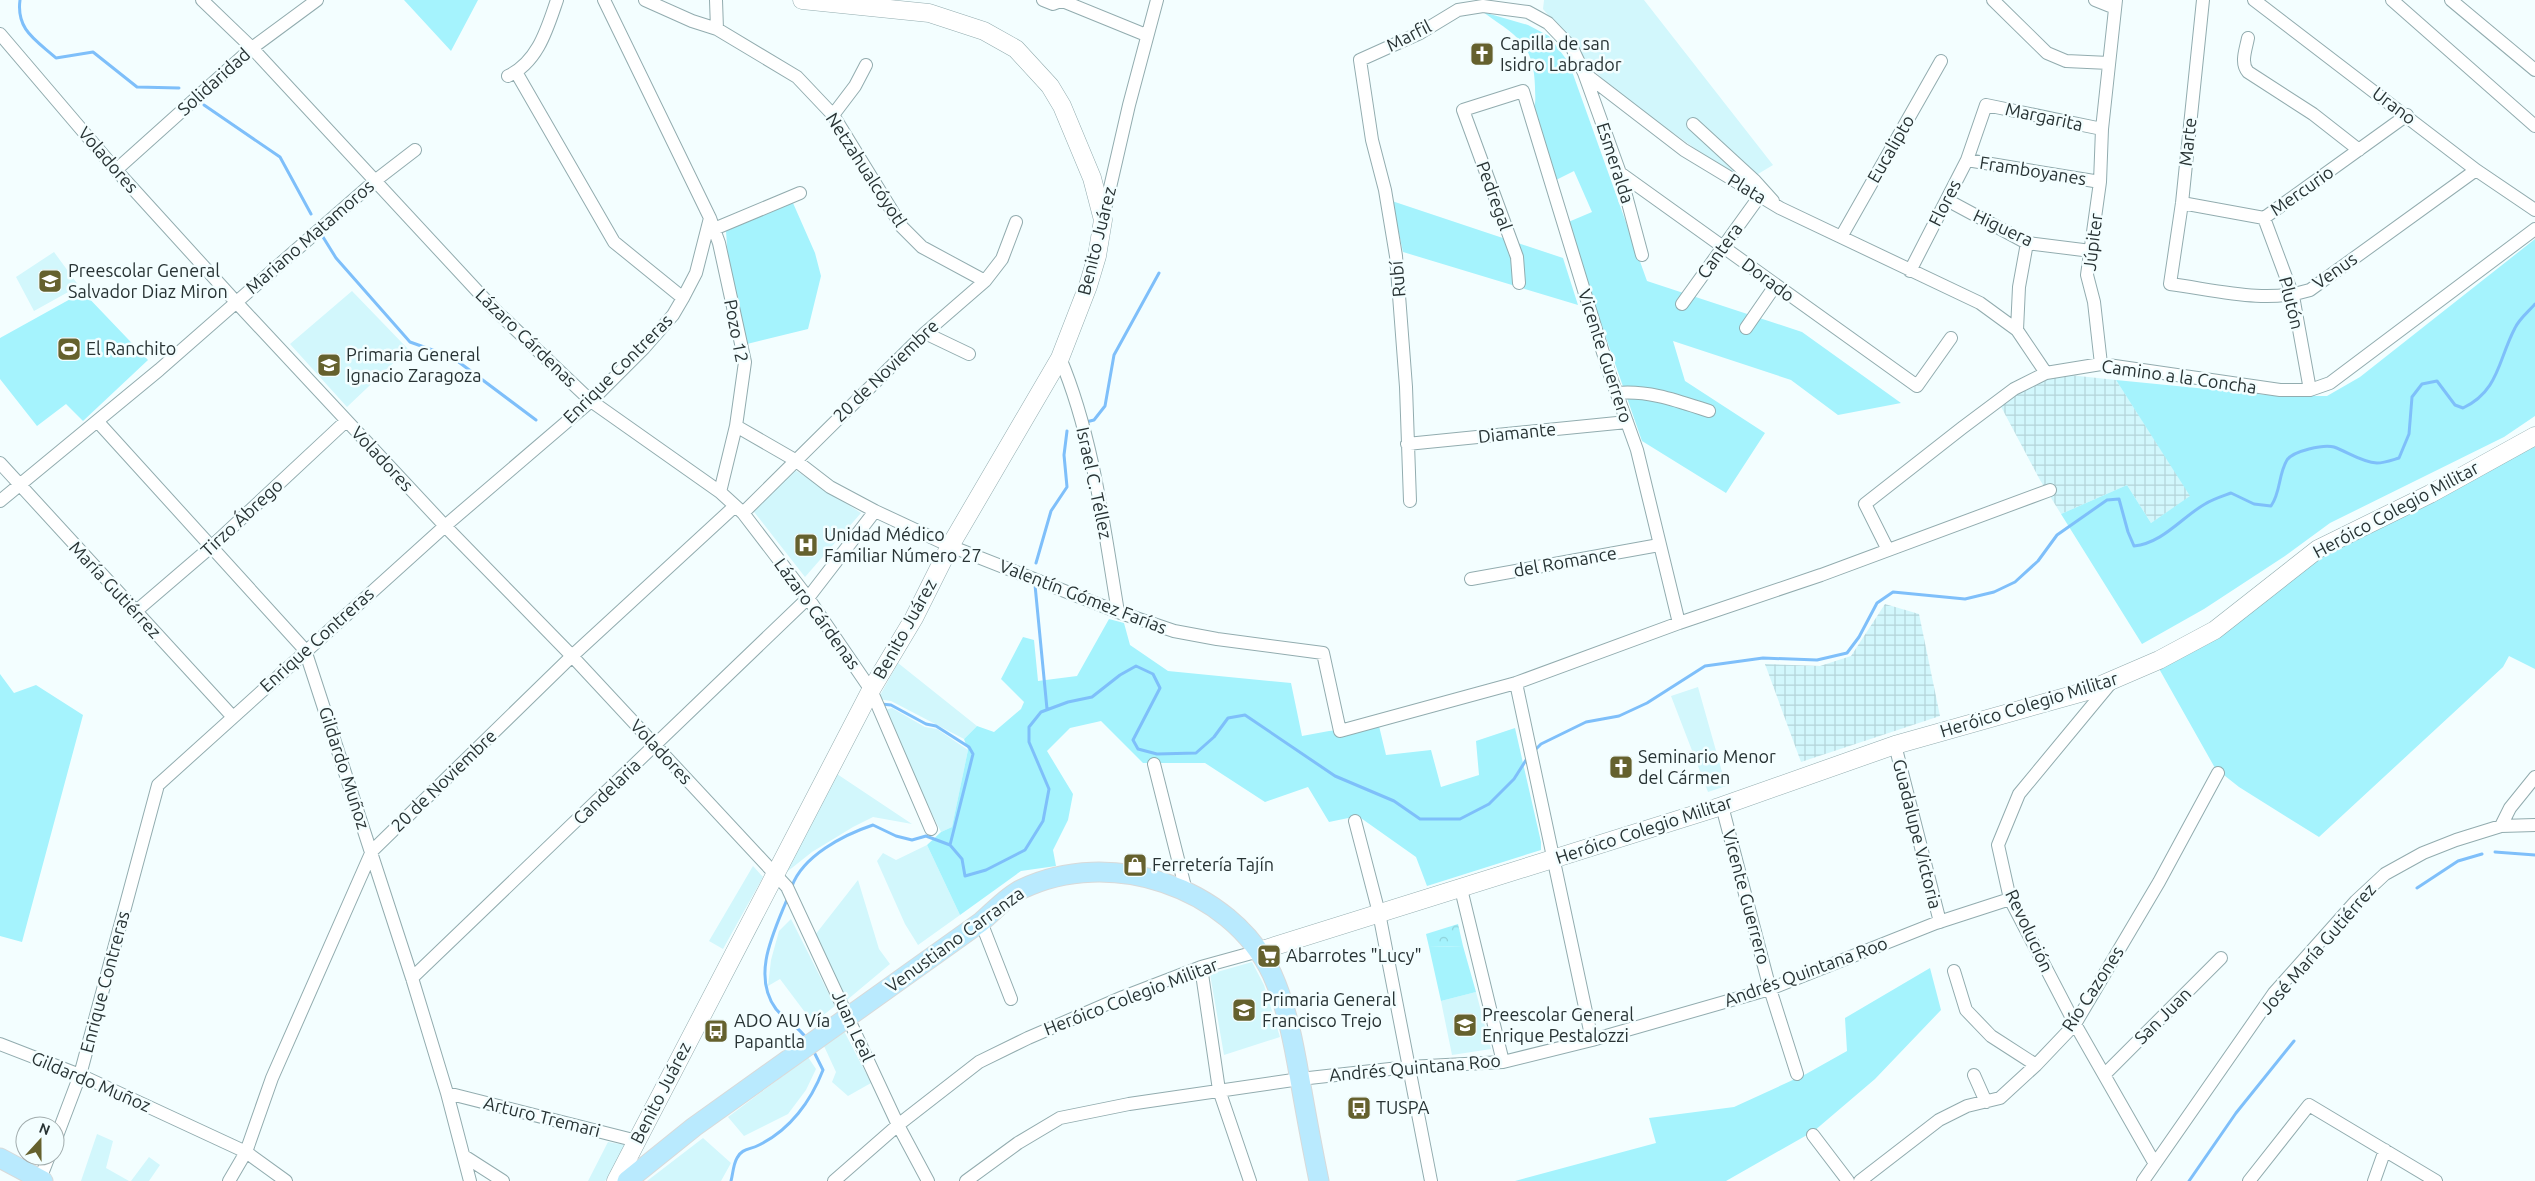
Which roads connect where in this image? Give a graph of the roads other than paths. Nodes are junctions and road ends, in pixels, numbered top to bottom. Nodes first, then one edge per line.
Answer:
1 (202, 0) edge
2 (316, 0) edge
3 (557, 0) edge
4 (604, 0) edge
5 (645, 0) edge
6 (716, 0) edge
7 (802, 0) edge
8 (1043, 0) edge
9 (1157, 0) edge
10 (1993, 0) edge
11 (2095, 0) edge
12 (2203, 0) edge
13 (2254, 0) edge
14 (2392, 0) edge
15 (2450, 0) edge
16 (1060, 1) edge
17 (2115, 4) edge
18 (1458, 5) edge
19 (717, 29) junction
20 (0, 34) edge
21 (1146, 35) junction
22 (2248, 38) dead end
23 (252, 48) junction
24 (1360, 60) joint
25 (1941, 61) dead end
26 (2109, 63) junction
27 (866, 64) dead end
28 (2535, 70) edge
29 (1584, 72) junction
30 (1523, 91) joint
31 (1986, 105) joint
32 (833, 115) junction
33 (2407, 115) junction
34 (1693, 124) dead end
35 (2535, 126) edge
36 (2102, 130) junction
37 (415, 150) dead end
38 (2359, 150) junction
39 (1967, 160) junction
40 (116, 170) junction
41 (2476, 170) junction
42 (1620, 173) junction
43 (376, 180) junction
44 (2100, 182) junction
45 (800, 193) dead end
46 (1759, 197) junction
47 (1947, 200) junction
48 (2182, 203) junction
49 (1780, 208) junction
50 (2535, 210) edge
51 (2264, 218) junction
52 (1103, 220) junction
53 (1016, 222) dead end
54 (712, 223) junction
55 (2535, 229) edge
56 (1841, 237) junction
57 (2026, 243) junction
58 (1723, 246) junction
59 (2091, 251) junction
60 (1642, 256) dead end
61 (1910, 271) junction
62 (984, 281) junction
63 (1519, 283) dead end
64 (2170, 284) joint
65 (1775, 286) junction
66 (2292, 296) junction
67 (683, 298) junction
68 (236, 302) junction
69 (1682, 304) dead end
70 (1746, 328) dead end
71 (2018, 330) junction
72 (925, 333) junction
73 (1951, 338) dead end
74 (969, 354) dead end
75 (1060, 358) junction
76 (2100, 364) junction
77 (2046, 373) junction
78 (2310, 390) junction
79 (1617, 393) junction
80 (591, 401) junction
81 (1708, 411) dead end
82 (346, 421) junction
83 (98, 422) junction
84 (1627, 422) junction
85 (736, 426) junction
86 (2535, 436) edge
87 (1407, 444) junction
88 (795, 460) junction
89 (0, 463) edge
90 (19, 486) junction
91 (2050, 490) dead end
92 (720, 492) junction
93 (0, 501) edge
94 (1410, 501) dead end
95 (739, 509) junction
96 (875, 511) junction
97 (445, 526) junction
98 (1658, 544) junction
99 (212, 546) junction
100 (950, 546) junction
101 (1888, 550) junction
102 (1471, 579) dead end
103 (808, 598) junction
104 (135, 612) junction
105 (1118, 612) junction
106 (1679, 623) junction
107 (305, 650) junction
108 (572, 656) junction
109 (2114, 680) junction
110 (1516, 683) junction
111 (871, 690) junction
112 (232, 716) junction
113 (1895, 745) junction
114 (656, 746) junction
115 (1154, 764) dead end
116 (2218, 773) dead end
117 (2535, 777) edge
118 (1722, 806) junction
119 (1355, 821) dead end
120 (2535, 825) edge
121 (2501, 826) junction
122 (931, 829) dead end
123 (372, 851) junction
124 (1554, 859) junction
125 (775, 873) junction
126 (1462, 889) junction
127 (1186, 891) junction
128 (2010, 899) junction
129 (1379, 913) junction
130 (980, 922) junction
131 (1940, 922) junction
132 (1259, 951) junction
133 (2221, 958) dead end
134 (1201, 967) junction
135 (1954, 971) dead end
136 (412, 978) junction
137 (1770, 989) junction
138 (1012, 999) dead end
139 (849, 1016) junction
140 (2075, 1024) junction
141 (1592, 1040) junction
142 (0, 1044) edge
143 (1503, 1062) junction
144 (2036, 1065) junction
145 (1408, 1067) junction
146 (1797, 1074) dead end
147 (2105, 1074) junction
148 (80, 1075) junction
149 (1974, 1075) dead end
150 (1300, 1079) junction
151 (1220, 1090) junction
152 (447, 1093) junction
153 (1986, 1102) junction
154 (64, 1116) edge
155 (898, 1124) junction
156 (1813, 1134) dead end
157 (637, 1141) junction
158 (2385, 1150) junction
159 (246, 1152) junction
160 (464, 1156) junction
161 (658, 1157) junction
162 (0, 1158) edge
163 (2155, 1164) junction
164 (46, 1166) edge
165 (494, 1179) edge
166 (970, 1179) edge
167 (42, 1180) edge
168 (229, 1181) edge
169 (286, 1181) edge
170 (470, 1181) edge
171 (616, 1181) edge
172 (627, 1181) edge
173 (834, 1181) edge
174 (928, 1181) edge
175 (1250, 1181) edge
176 (1319, 1181) edge
177 (1431, 1181) edge
178 (1848, 1181) edge
179 (1860, 1181) edge
180 (2143, 1181) edge
181 (2249, 1181) edge
182 (2374, 1181) edge
183 (2436, 1181) edge

1 - 23 street, Lázaro Cárdenas
2 - 23 street, Solidaridad
3 - 67 street
4 - 54 street, Pozo 12
5 - 19 street, Netzahualcóyotl
6 - 19 street
7 - 52 street
8 - 16 street
9 - 21 street, Benito Juárez
10 - 26 street
11 - 17 street
12 - 48 street, Marte
13 - 33 street, Urano
14 - 35 street
15 - 28 street
16 - 21 street
17 - 26 street, Júpiter
18 - 24 street, Marfil
18 - 29 street, Plata
19 - 32 street, Netzahualcóyotl
20 - 40 street, Voladores
21 - 52 street, Benito Juárez
22 - 38 street
23 - 40 street, Solidaridad
23 - 43 street, Lázaro Cárdenas
24 - 87 street, Rubí
25 - 56 street, Eucalipto
26 - 36 street, Júpiter
27 - 32 street
29 - 42 street, Esmeralda
29 - 46 street, Plata
30 - 63 street, Pedregal
30 - 79 street, Vicente Guerrero
31 - 36 street, Margarita
31 - 39 street, Flores
32 - 62 street, Netzahualcóyotl
33 - 38 street, Mercurio
33 - 41 street, Urano
34 - 49 street
36 - 44 street, Júpiter
37 - 43 street, Mariano Matamoros
38 - 51 street, Mercurio
39 - 44 street, Framboyanes
39 - 47 street, Flores
40 - 68 street, Voladores
41 - 50 street, Urano
41 - 66 street, Venus
42 - 58 street, Dorado
42 - 60 street, Esmeralda
43 - 68 street, Mariano Matamoros
43 - 80 street, Lázaro Cárdenas
44 - 59 street, Júpiter
45 - 54 street
46 - 49 street, Plata
46 - 58 street, Cantera
47 - 57 street, Higuera
47 - 61 street, Flores
48 - 51 street, Mercurio
48 - 64 street, Marte
49 - 56 street, Plata
51 - 66 street, Plutón
52 - 75 street, Benito Juárez
53 - 62 street, 20 de Noviembre
54 - 67 street, Enrique Contreras
54 - 85 street, Pozo 12
55 - 78 street, Camino a la Concha
56 - 61 street, Plata
57 - 59 street, Higuera
57 - 71 street
58 - 65 street, Dorado
58 - 69 street, Cantera
59 - 76 street, Júpiter
61 - 71 street, Plata
62 - 72 street, 20 de Noviembre
64 - 66 street, Venus
65 - 70 street
65 - 73 street, Dorado
66 - 78 street, Plutón
67 - 80 street, Enrique Contreras
68 - 82 street, Voladores
68 - 83 street, Mariano Matamoros
71 - 77 street, Plata
72 - 74 street
72 - 88 street, 20 de Noviembre
75 - 100 street, Benito Juárez
75 - 105 street, Israel C. Téllez
76 - 77 street, Camino a la Concha
76 - 78 street, Camino a la Concha
77 - 101 street, Camino a la Concha
79 - 81 street
79 - 84 street, Vicente Guerrero
80 - 92 street, Lázaro Cárdenas
80 - 97 street, Enrique Contreras
82 - 97 street, Voladores
82 - 99 street, Tirzo Ábrego
83 - 90 street, Mariano Matamoros
83 - 99 street, Gildardo Muñoz
84 - 87 street, Diamante
84 - 98 street, Vicente Guerrero
85 - 88 street, Valentín Gómez Farías
85 - 92 street, Pozo 12
86 - 109 street, Heróico Colegio Militar
87 - 94 street, Rubí
88 - 95 street, 20 de Noviembre
88 - 96 street, Valentín Gómez Farías
89 - 90 street, María Gutiérrez
90 - 93 street, Mariano Matamoros
90 - 104 street, María Gutiérrez
91 - 101 street
92 - 95 street, Lázaro Cárdenas
95 - 103 street, Lázaro Cárdenas
95 - 108 street, 20 de Noviembre
96 - 100 street, Valentín Gómez Farías
96 - 103 street, Candelaria
97 - 107 street, Enrique Contreras
97 - 108 street, Voladores
98 - 102 street, del Romance
98 - 106 street, Vicente Guerrero
99 - 104 street, Tirzo Ábrego
99 - 107 street, Gildardo Muñoz
100 - 105 street, Valentín Gómez Farías
100 - 111 street, Benito Juárez
101 - 106 street
103 - 111 street, Lázaro Cárdenas
103 - 114 street, Candelaria
104 - 112 street, María Gutiérrez
105 - 110 street, Valentín Gómez Farías
106 - 110 street
107 - 112 street, Enrique Contreras
107 - 123 street, Gildardo Muñoz
108 - 114 street, Voladores
108 - 123 street, 20 de Noviembre
109 - 113 street, Heróico Colegio Militar
109 - 128 street, Revolución
110 - 124 street
111 - 122 street, Lázaro Cárdenas
111 - 125 street, Benito Juárez
112 - 148 street, Enrique Contreras
113 - 118 street, Heróico Colegio Militar
113 - 131 street, Guadalupe Victoria
114 - 125 street, Voladores
114 - 136 street, Candelaria
115 - 127 street
116 - 140 street, Río Cazones
117 - 121 street
118 - 124 street, Heróico Colegio Militar
118 - 137 street, Vicente Guerrero
119 - 129 street
120 - 121 street, José María Gutiérrez
121 - 163 street, José María Gutiérrez
123 - 136 street, Gildardo Muñoz
123 - 159 street, 20 de Noviembre
124 - 126 street, Heróico Colegio Militar
124 - 141 street
125 - 139 street, Juan Leal
125 - 157 street, Benito Juárez
126 - 129 street, Heróico Colegio Militar
126 - 143 street
127 - 130 main road, Venustiano Carranza
127 - 132 main road, Venustiano Carranza
128 - 131 street, Andrés Quintana Roo
128 - 140 street, Revolución
129 - 132 street, Heróico Colegio Militar
129 - 145 street
130 - 138 street
130 - 139 main road, Venustiano Carranza
131 - 137 street, Andrés Quintana Roo
132 - 134 street, Heróico Colegio Militar
132 - 150 main road, Venustiano Carranza
133 - 147 street, San Juan
134 - 151 street
134 - 155 street, Heróico Colegio Militar
135 - 144 street
136 - 152 street, Gildardo Muñoz
137 - 141 street, Andrés Quintana Roo
137 - 146 street, Vicente Guerrero
139 - 155 street, Juan Leal
139 - 161 main road, Venustiano Carranza
140 - 144 street, Río Cazones
140 - 147 street, Revolución
141 - 143 street, Andrés Quintana Roo
142 - 148 street, Gildardo Muñoz
143 - 145 street, Andrés Quintana Roo
144 - 153 street, Río Cazones
145 - 150 street, Andrés Quintana Roo
145 - 177 street
147 - 163 street, Revolución
148 - 154 street, Enrique Contreras
148 - 159 street, Gildardo Muñoz
149 - 153 street
150 - 151 street, Andrés Quintana Roo
150 - 176 main road, Venustiano Carranza
151 - 166 street, Andrés Quintana Roo
151 - 175 street
152 - 157 street, Arturo Tremari
152 - 160 street, Gildardo Muñoz
153 - 179 street, Río Cazones
155 - 173 street, Heróico Colegio Militar
155 - 174 street, Juan Leal
156 - 178 street
157 - 161 street
157 - 171 street, Benito Juárez
158 - 181 street
158 - 182 street
158 - 183 street
159 - 168 street, 20 de Noviembre
159 - 169 street, Gildardo Muñoz
160 - 165 street
160 - 170 street, Gildardo Muñoz
161 - 172 main road, Venustiano Carranza
162 - 167 main road
163 - 180 street, José María Gutiérrez
164 - 167 street

